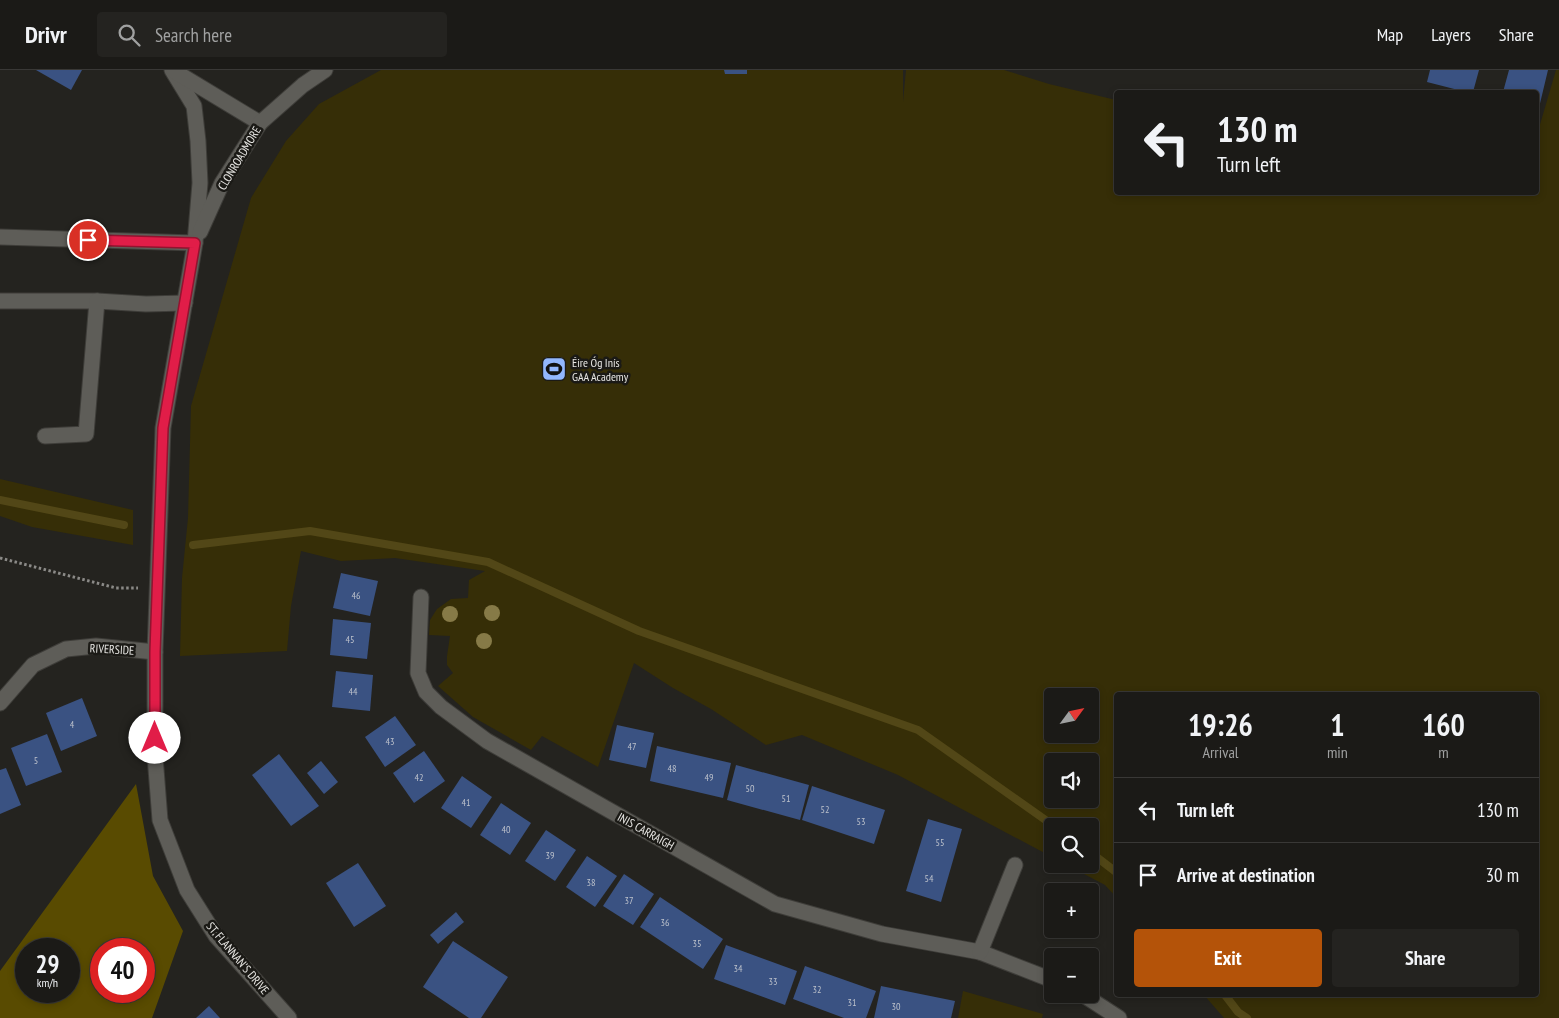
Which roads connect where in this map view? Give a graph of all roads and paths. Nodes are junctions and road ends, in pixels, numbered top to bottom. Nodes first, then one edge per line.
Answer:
1 (172, 70) edge
2 (325, 70) edge
3 (260, 123) junction
4 (0, 237) edge
5 (195, 243) junction
6 (97, 301) junction
7 (0, 302) edge
8 (185, 303) junction
9 (45, 436) dead end
10 (0, 558) edge
11 (157, 589) junction
12 (421, 597) dead end
13 (155, 652) junction
14 (0, 703) edge
15 (1015, 865) dead end
16 (980, 952) junction
17 (1044, 977) edge
18 (1096, 1003) edge
19 (289, 1018) edge
20 (1119, 1018) edge

1 - 3 street
1 - 5 street
2 - 3 street, CLONROADMORE
3 - 5 street, CLONROADMORE
4 - 5 street
5 - 8 street, ST. FLANNAN'S DRIVE
6 - 7 street
6 - 8 street
6 - 9 street
8 - 11 street, ST. FLANNAN'S DRIVE
10 - 11 path
11 - 13 street, ST. FLANNAN'S DRIVE
12 - 16 street, INIS CARRAIGH
13 - 14 street, RIVERSIDE
13 - 19 street, ST. FLANNAN'S DRIVE
15 - 16 street
16 - 17 street, INIS CARRAIGH
18 - 20 street

